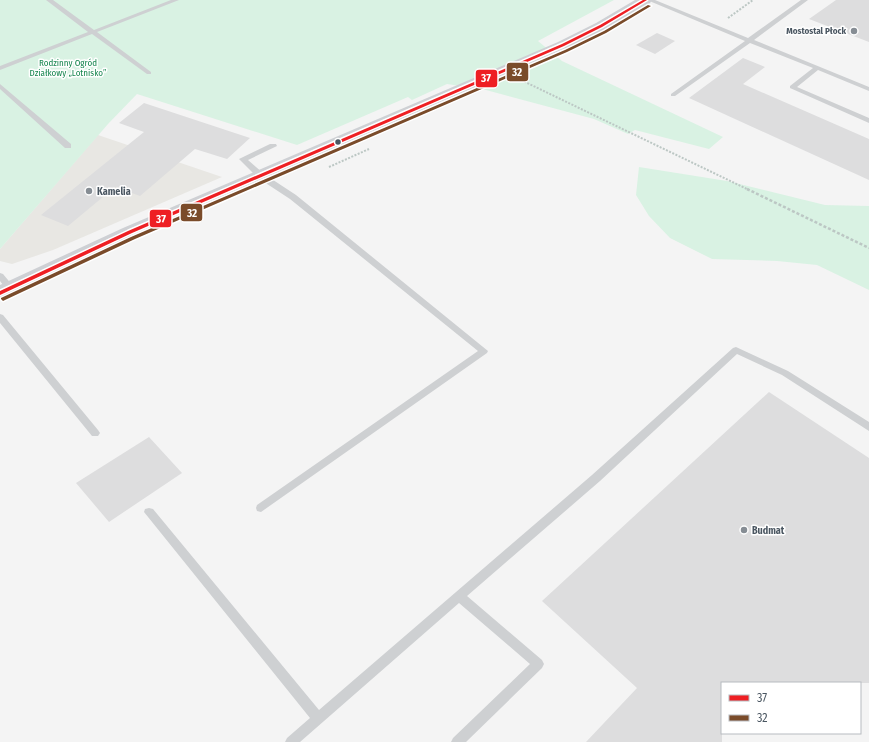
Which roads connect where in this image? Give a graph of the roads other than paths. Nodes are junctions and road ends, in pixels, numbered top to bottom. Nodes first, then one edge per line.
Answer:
1 (49, 0) edge
2 (176, 0) edge
3 (645, 0) edge
4 (650, 0) edge
5 (805, 0) edge
6 (91, 32) junction
7 (747, 40) junction
8 (0, 68) edge
9 (817, 68) junction
10 (149, 73) dead end
11 (0, 86) edge
12 (869, 88) edge
13 (673, 95) dead end
14 (869, 121) edge
15 (68, 146) dead end
16 (273, 146) dead end
17 (261, 176) junction
18 (3, 286) edge
19 (0, 317) edge
20 (869, 427) edge
21 (95, 433) dead end
22 (261, 508) dead end
23 (149, 512) dead end
24 (459, 596) junction
25 (318, 718) junction
26 (292, 742) edge
27 (457, 742) edge

1 - 6 lane
2 - 6 lane
3 - 17 street
4 - 7 lane
5 - 7 lane
6 - 8 lane
6 - 10 lane
7 - 9 lane
7 - 13 lane
9 - 12 lane
9 - 14 lane
11 - 15 lane
16 - 17 lane
17 - 18 street
17 - 22 lane
19 - 21 lane
20 - 24 lane
23 - 25 lane
24 - 25 lane
24 - 27 lane
25 - 26 lane

